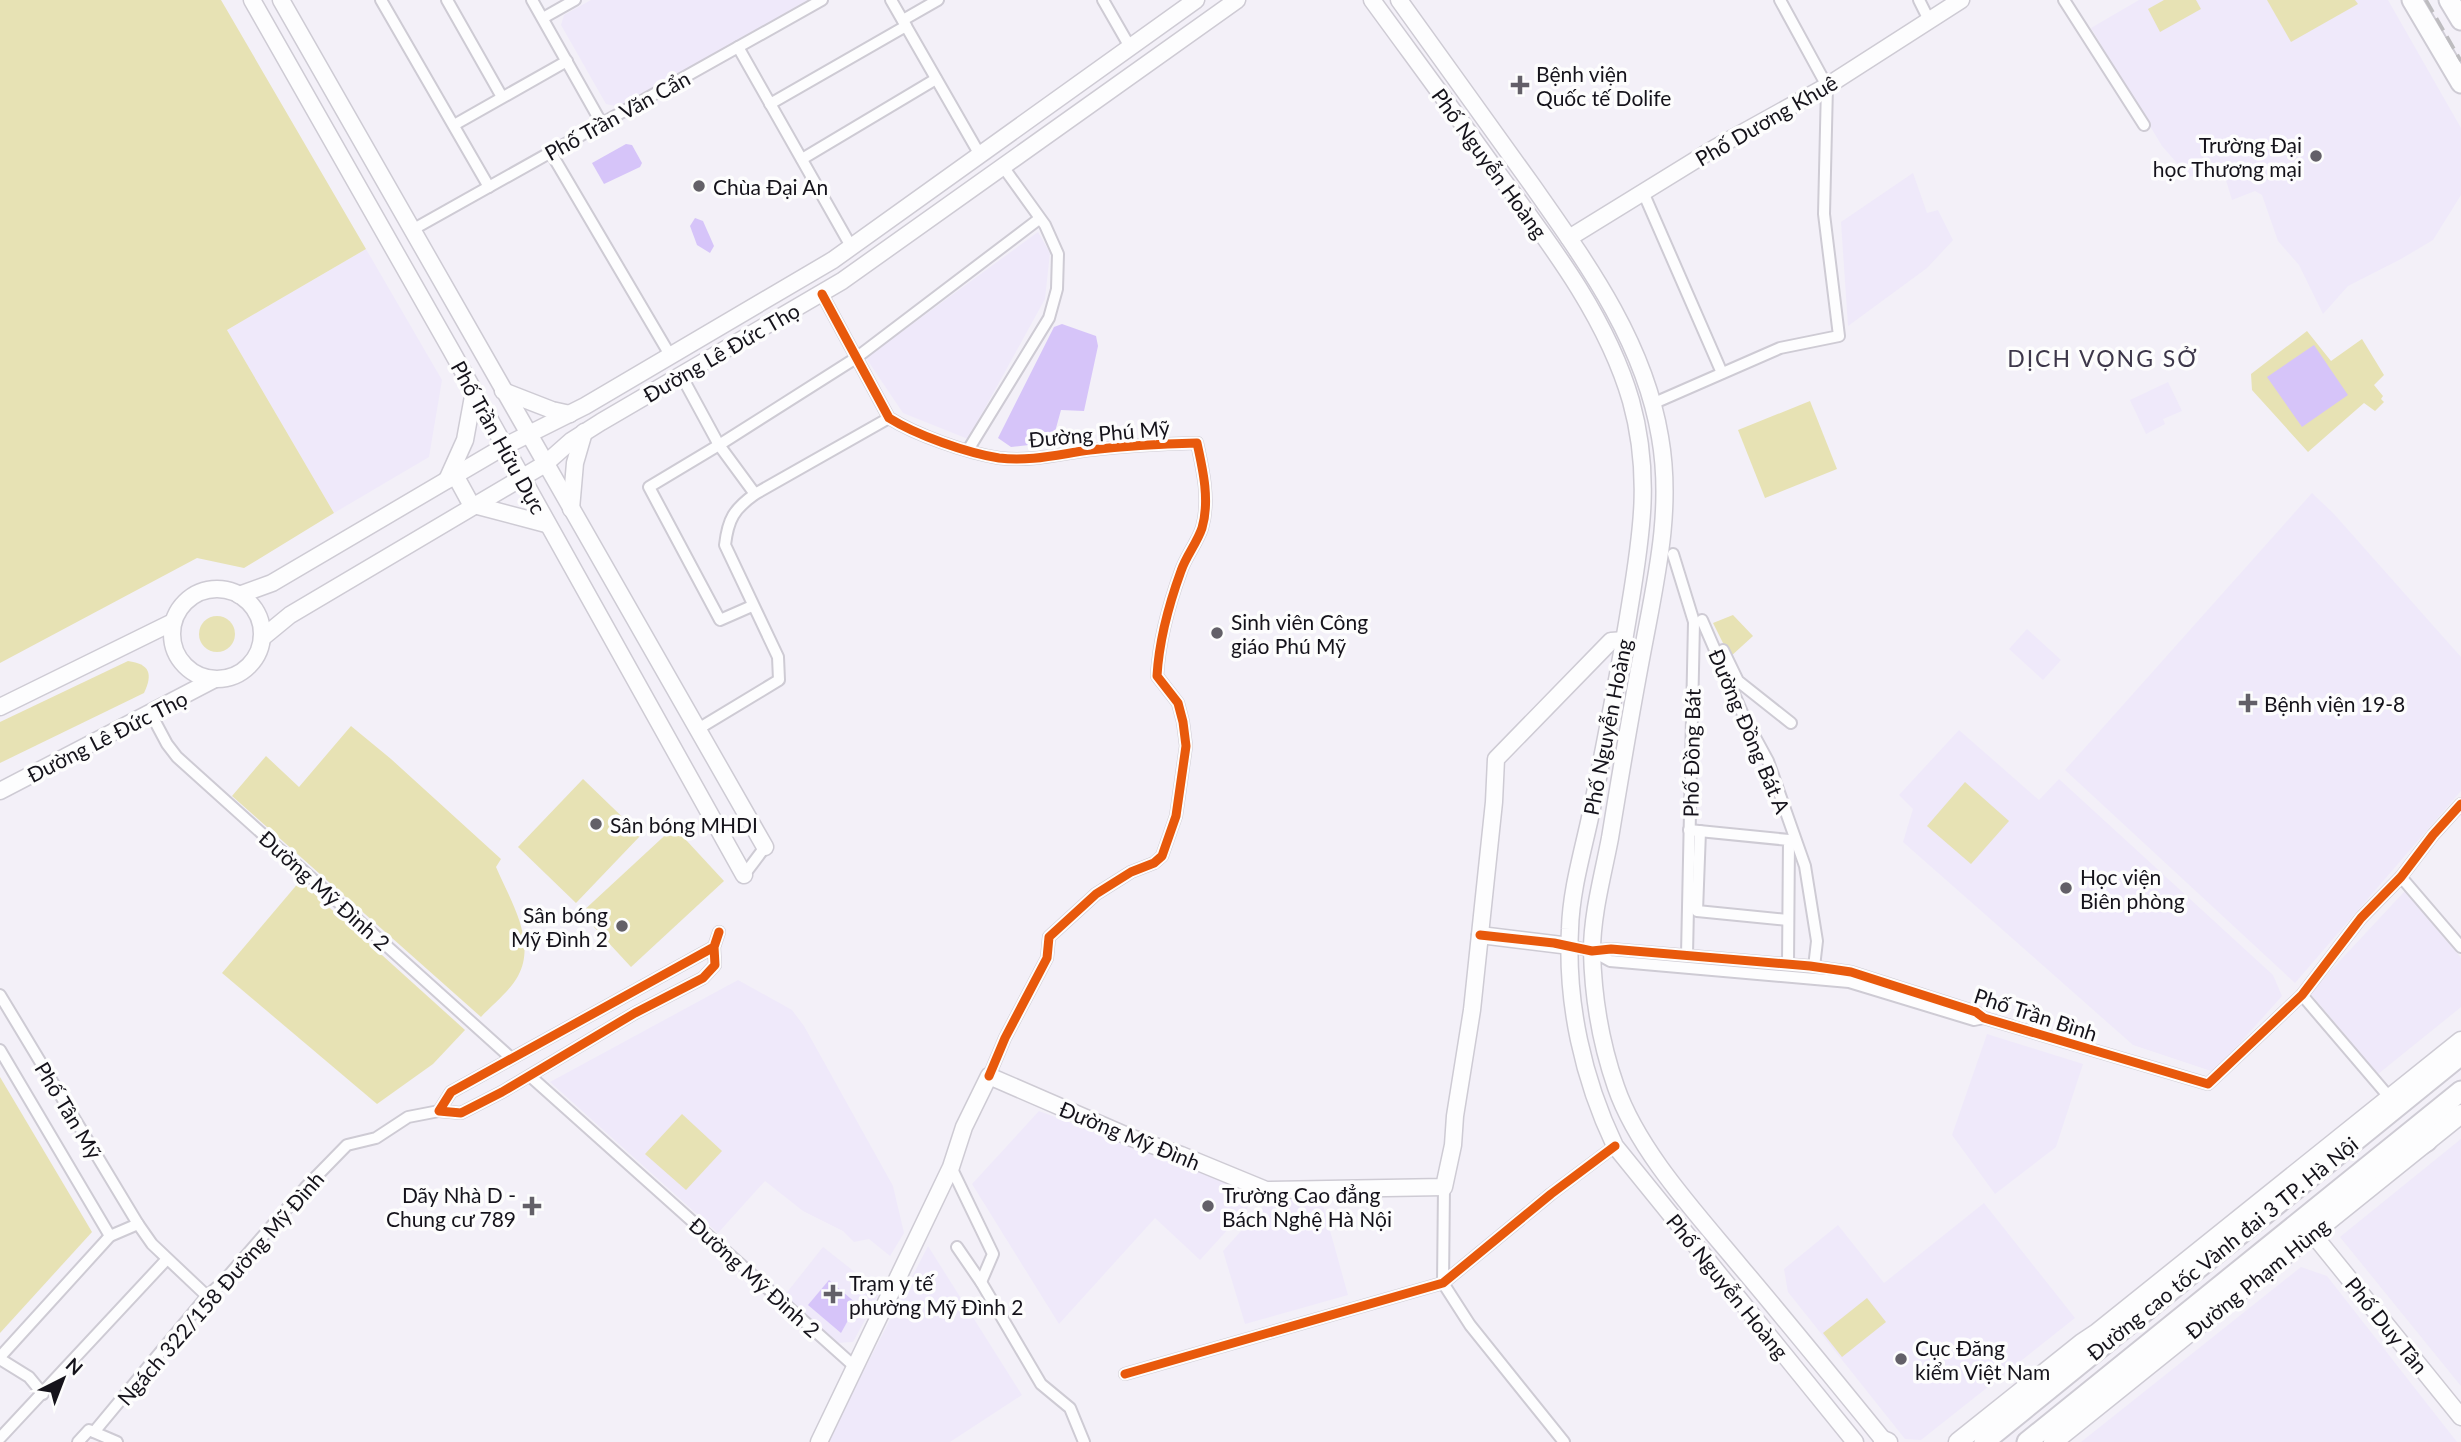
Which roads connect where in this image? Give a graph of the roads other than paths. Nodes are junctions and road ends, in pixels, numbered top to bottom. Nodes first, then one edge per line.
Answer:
1 (252, 0) edge
2 (281, 0) edge
3 (381, 0) edge
4 (447, 0) edge
5 (533, 0) edge
6 (576, 0) edge
7 (822, 0) edge
8 (891, 0) edge
9 (938, 0) edge
10 (1102, 0) edge
11 (1196, 0) edge
12 (1237, 0) edge
13 (1372, 0) edge
14 (1399, 0) edge
15 (1780, 0) edge
16 (1919, 0) edge
17 (1961, 0) edge
18 (2064, 0) edge
19 (2413, 0) edge
20 (2449, 0) edge
21 (543, 18) junction
22 (1930, 20) junction
23 (2461, 20) edge
24 (904, 23) junction
25 (738, 47) junction
26 (1130, 47) junction
27 (2455, 60) edge
28 (567, 61) junction
29 (936, 79) junction
30 (2461, 83) edge
31 (1827, 86) junction
32 (502, 97) junction
33 (771, 104) junction
34 (602, 124) junction
35 (454, 125) junction
36 (2144, 125) dead end
37 (1506, 147) junction
38 (551, 153) junction
39 (980, 155) junction
40 (802, 159) junction
41 (1488, 159) junction
42 (1004, 167) junction
43 (489, 187) junction
44 (1643, 192) junction
45 (1040, 219) junction
46 (412, 230) junction
47 (1569, 238) junction
48 (852, 248) junction
49 (822, 294) junction
50 (670, 355) junction
51 (856, 358) junction
52 (490, 369) junction
53 (1722, 373) junction
54 (681, 375) junction
55 (471, 386) junction
56 (503, 391) junction
57 (1652, 404) junction
58 (585, 406) junction
59 (570, 414) junction
60 (889, 418) junction
61 (590, 428) junction
62 (528, 434) junction
63 (719, 445) junction
64 (505, 446) junction
65 (968, 450) junction
66 (545, 464) junction
67 (522, 477) junction
68 (451, 478) junction
69 (755, 494) junction
70 (473, 506) junction
71 (571, 509) junction
72 (547, 524) junction
73 (1673, 554) dead end
74 (239, 595) junction
75 (752, 606) junction
76 (173, 622) junction
77 (262, 638) junction
78 (1625, 640) junction
79 (213, 680) junction
80 (0, 707) edge
81 (151, 714) junction
82 (1791, 723) dead end
83 (698, 729) junction
84 (0, 791) edge
85 (2461, 804) edge
86 (1694, 831) junction
87 (765, 847) joint
88 (744, 875) joint
89 (2401, 877) junction
90 (1788, 920) junction
91 (719, 932) dead end
92 (1480, 935) junction
93 (1570, 946) junction
94 (714, 947) junction
95 (2461, 947) edge
96 (1592, 951) junction
97 (1687, 955) junction
98 (1788, 964) junction
99 (1814, 967) junction
100 (0, 995) edge
101 (2302, 995) junction
102 (1984, 1018) junction
103 (2461, 1041) edge
104 (0, 1050) edge
105 (2461, 1055) edge
106 (510, 1057) junction
107 (530, 1076) junction
108 (989, 1076) junction
109 (2461, 1091) edge
110 (2390, 1097) junction
111 (439, 1111) junction
112 (2461, 1114) edge
113 (2427, 1140) junction
114 (1615, 1146) junction
115 (951, 1167) junction
116 (1444, 1187) junction
117 (2296, 1188) junction
118 (2314, 1209) junction
119 (138, 1224) junction
120 (2312, 1233) junction
121 (110, 1236) junction
122 (957, 1247) dead end
123 (167, 1259) junction
124 (981, 1282) junction
125 (1443, 1283) junction
126 (207, 1296) junction
127 (0, 1358) edge
128 (854, 1366) junction
129 (1125, 1374) dead end
130 (43, 1394) junction
131 (2461, 1417) edge
132 (91, 1431) junction
133 (0, 1438) edge
134 (1886, 1441) edge
135 (78, 1442) edge
136 (117, 1442) edge
137 (819, 1442) edge
138 (1083, 1442) edge
139 (1564, 1442) edge
140 (1855, 1442) edge
141 (1958, 1442) edge
142 (1983, 1442) edge
143 (2027, 1442) edge
144 (2053, 1442) edge

1 - 55 main road, Phố Trần Hữu Dực
2 - 46 main road, Phố Trần Hữu Dực
3 - 35 street
4 - 32 street
5 - 21 street
6 - 21 street
7 - 25 street, Phố Trần Văn Cẩn
8 - 24 street
9 - 24 street
10 - 26 street
11 - 26 main road, Đường Lê Đức Thọ
12 - 42 main road, Đường Lê Đức Thọ
13 - 41 main road, Phố Nguyễn Hoàng
14 - 37 main road, Phố Nguyễn Hoàng
15 - 31 street
16 - 22 street
17 - 22 main road, Phố Dương Khuê
18 - 36 street
19 - 27 highway
20 - 23 highway
21 - 28 street
22 - 31 main road, Phố Dương Khuê
24 - 29 street
24 - 33 street
25 - 33 street
25 - 34 street, Phố Trần Văn Cẩn
26 - 39 main road, Đường Lê Đức Thọ
27 - 30 highway
28 - 32 street
28 - 34 street
29 - 39 street
29 - 40 street
31 - 44 main road, Phố Dương Khuê
31 - 53 street
32 - 35 street
33 - 40 street
34 - 38 street, Phố Trần Văn Cẩn
35 - 43 street
37 - 41 main road
37 - 47 main road, Phố Nguyễn Hoàng
38 - 43 street, Phố Trần Văn Cẩn
38 - 50 street
39 - 48 main road, Đường Lê Đức Thọ
40 - 48 street
41 - 78 main road, Phố Nguyễn Hoàng
42 - 45 street
42 - 49 main road, Đường Lê Đức Thọ
43 - 46 street, Phố Trần Văn Cẩn
44 - 47 main road, Phố Dương Khuê
44 - 53 street
45 - 51 street
45 - 65 street
46 - 52 main road, Phố Trần Hữu Dực
47 - 57 main road, Phố Nguyễn Hoàng
48 - 50 main road, Đường Lê Đức Thọ
49 - 51 street
49 - 54 main road, Đường Lê Đức Thọ
50 - 58 main road, Đường Lê Đức Thọ
51 - 60 street
51 - 63 street
52 - 55 main road
52 - 56 main road, Phố Trần Hữu Dực
53 - 57 street
54 - 61 main road, Đường Lê Đức Thọ
54 - 63 street
55 - 64 main road, Phố Trần Hữu Dực
55 - 68 main road
56 - 59 main road
56 - 62 main road, Phố Trần Hữu Dực
57 - 96 main road, Phố Nguyễn Hoàng
58 - 59 main road, Đường Lê Đức Thọ
58 - 61 main road
59 - 62 main road, Đường Lê Đức Thọ
60 - 65 street, Đường Phú Mỹ
60 - 69 street
61 - 66 main road, Đường Lê Đức Thọ
61 - 71 main road
62 - 64 main road, Đường Lê Đức Thọ
62 - 66 main road, Phố Trần Hữu Dực
63 - 69 street
63 - 75 street
64 - 67 main road, Phố Trần Hữu Dực
64 - 68 main road, Đường Lê Đức Thọ
65 - 108 street, Đường Phú Mỹ
66 - 67 main road, Đường Lê Đức Thọ
66 - 71 main road, Phố Trần Hữu Dực
67 - 70 main road, Đường Lê Đức Thọ
67 - 72 main road, Phố Trần Hữu Dực
68 - 70 main road
68 - 74 main road, Đường Lê Đức Thọ
69 - 75 street
70 - 72 main road
70 - 77 main road, Đường Lê Đức Thọ
71 - 83 main road, Phố Trần Hữu Dực
72 - 88 main road, Phố Trần Hữu Dực
73 - 86 street, Phố Đồng Bát
74 - 76 main road
74 - 77 main road
75 - 83 street
76 - 79 main road
76 - 80 main road
77 - 79 main road
78 - 92 main road
78 - 93 main road, Phố Nguyễn Hoàng
79 - 81 main road, Đường Lê Đức Thọ
81 - 84 main road, Đường Lê Đức Thọ
81 - 106 street, Đường Mỹ Đình 2
82 - 99 street, Đường Đồng Bát A
83 - 87 main road, Phố Trần Hữu Dực
85 - 89 street, Phố Trần Bình
86 - 90 street
86 - 90 street
86 - 97 street, Phố Đồng Bát
87 - 88 street
89 - 95 street
89 - 101 street, Phố Trần Bình
90 - 98 street
91 - 94 street
92 - 93 main road, Phố Trần Bình
92 - 116 main road
93 - 96 street, Phố Trần Bình
93 - 114 main road, Phố Nguyễn Hoàng
94 - 106 street
94 - 107 street
96 - 97 street, Phố Trần Bình
96 - 102 street, Phố Trần Bình
96 - 134 main road, Phố Nguyễn Hoàng
97 - 98 street, Phố Trần Bình
98 - 99 street, Phố Trần Bình
99 - 102 street, Phố Trần Bình
100 - 119 street, Phố Tân Mỹ
101 - 102 street, Phố Trần Bình
101 - 110 street
103 - 110 main road
104 - 121 street, Phố Tân Mỹ
105 - 117 highway, Đường cao tốc Vành đai 3 TP. Hà Nội
106 - 111 street
107 - 111 street
107 - 128 street, Đường Mỹ Đình 2
108 - 115 main road
108 - 116 main road, Đường Mỹ Đình
109 - 118 highway, Đường cao tốc Vành đai 3 TP. Hà Nội
110 - 117 highway
110 - 141 main road
111 - 126 street, Ngách 322/158 Đường Mỹ Đình
112 - 113 main road, Đường Phạm Hùng
113 - 118 highway
113 - 120 main road, Đường Phạm Hùng
114 - 125 street
114 - 140 main road, Phố Nguyễn Hoàng
115 - 124 street
115 - 128 main road
116 - 125 street
117 - 142 highway, Đường cao tốc Vành đai 3 TP. Hà Nội
118 - 143 highway, Đường cao tốc Vành đai 3 TP. Hà Nội
119 - 121 street
119 - 123 street, Phố Tân Mỹ
120 - 131 main road, Phố Duy Tân
120 - 144 main road, Đường Phạm Hùng
121 - 127 street
122 - 124 street
123 - 126 street, Phố Tân Mỹ
123 - 130 street
124 - 138 street
125 - 129 street
125 - 139 street
126 - 132 street, Ngách 322/158 Đường Mỹ Đình
127 - 130 street
128 - 137 main road
130 - 133 street
132 - 135 street, Ngách 322/158 Đường Mỹ Đình
132 - 136 street

